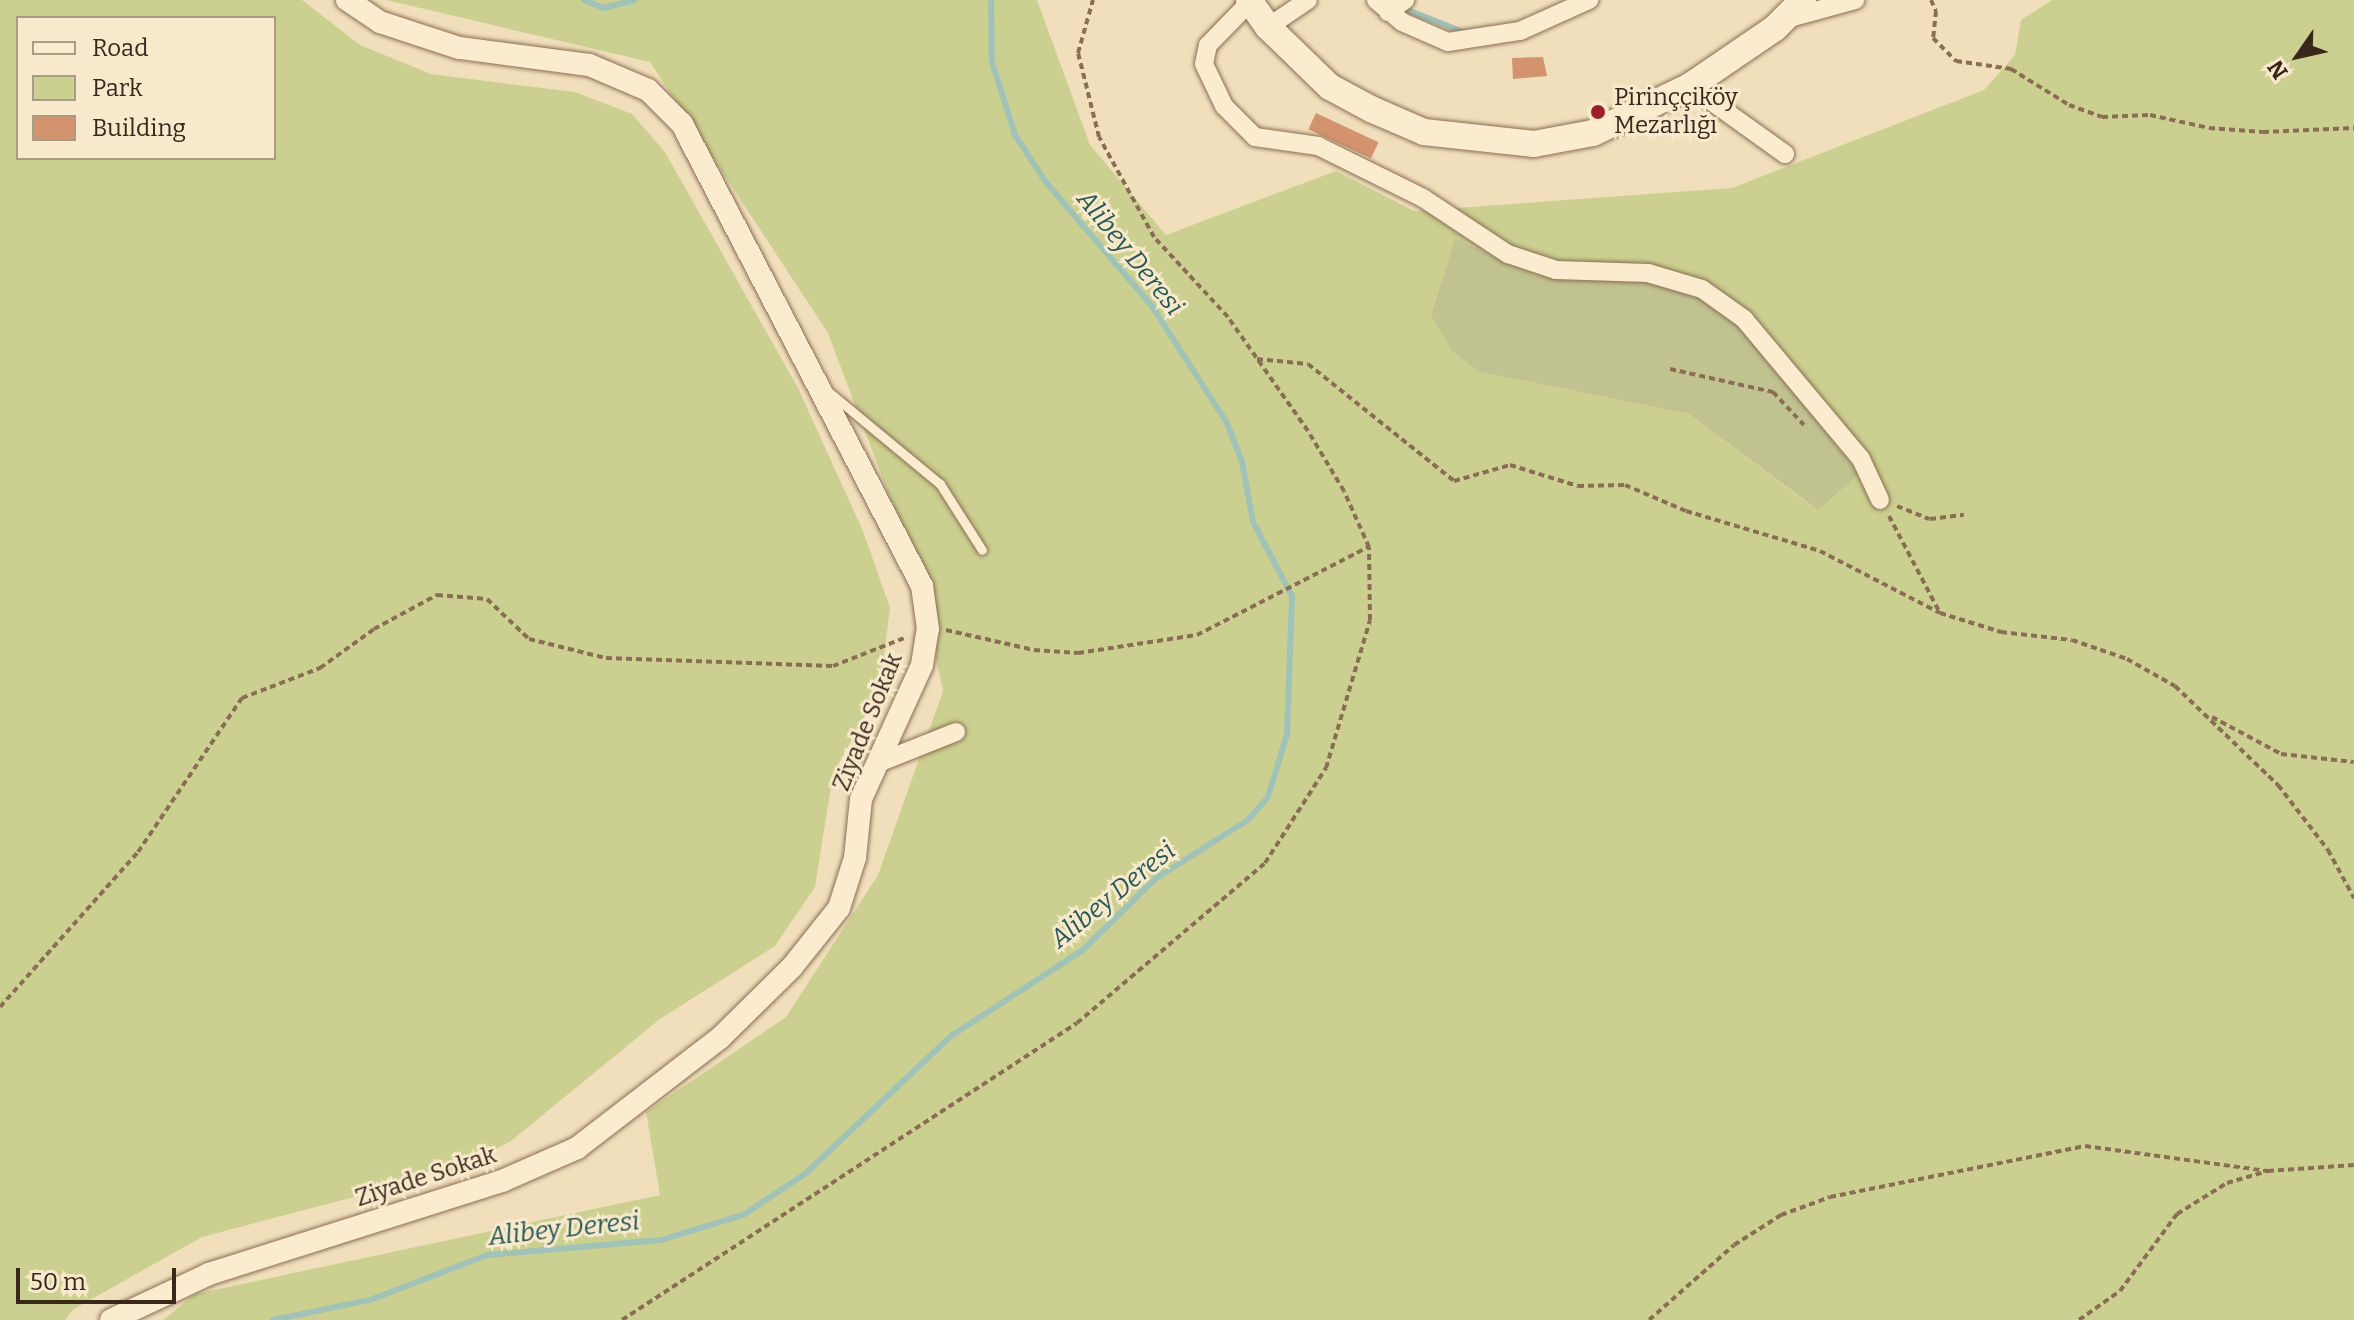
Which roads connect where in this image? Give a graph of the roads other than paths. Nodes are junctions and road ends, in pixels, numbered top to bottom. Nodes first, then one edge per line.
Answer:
1 (347, 0) edge
2 (1308, 0) edge
3 (1405, 0) edge
4 (1589, 0) edge
5 (1803, 0) edge
6 (1855, 0) edge
7 (1249, 1) edge
8 (1382, 6) edge
9 (1783, 20) junction
10 (1268, 27) junction
11 (1690, 86) junction
12 (1785, 154) dead end
13 (821, 386) junction
14 (1880, 500) road end
15 (982, 550) dead end
16 (956, 732) dead end
17 (878, 763) junction
18 (111, 1320) edge

1 - 13 street, Ziyade Sokak
2 - 10 street
3 - 8 street
4 - 8 street
5 - 9 main road
6 - 9 street
7 - 10 main road
7 - 14 street
9 - 11 main road
10 - 11 main road
11 - 12 street
13 - 15 lane
13 - 17 street, Ziyade Sokak
16 - 17 street
17 - 18 street, Ziyade Sokak

